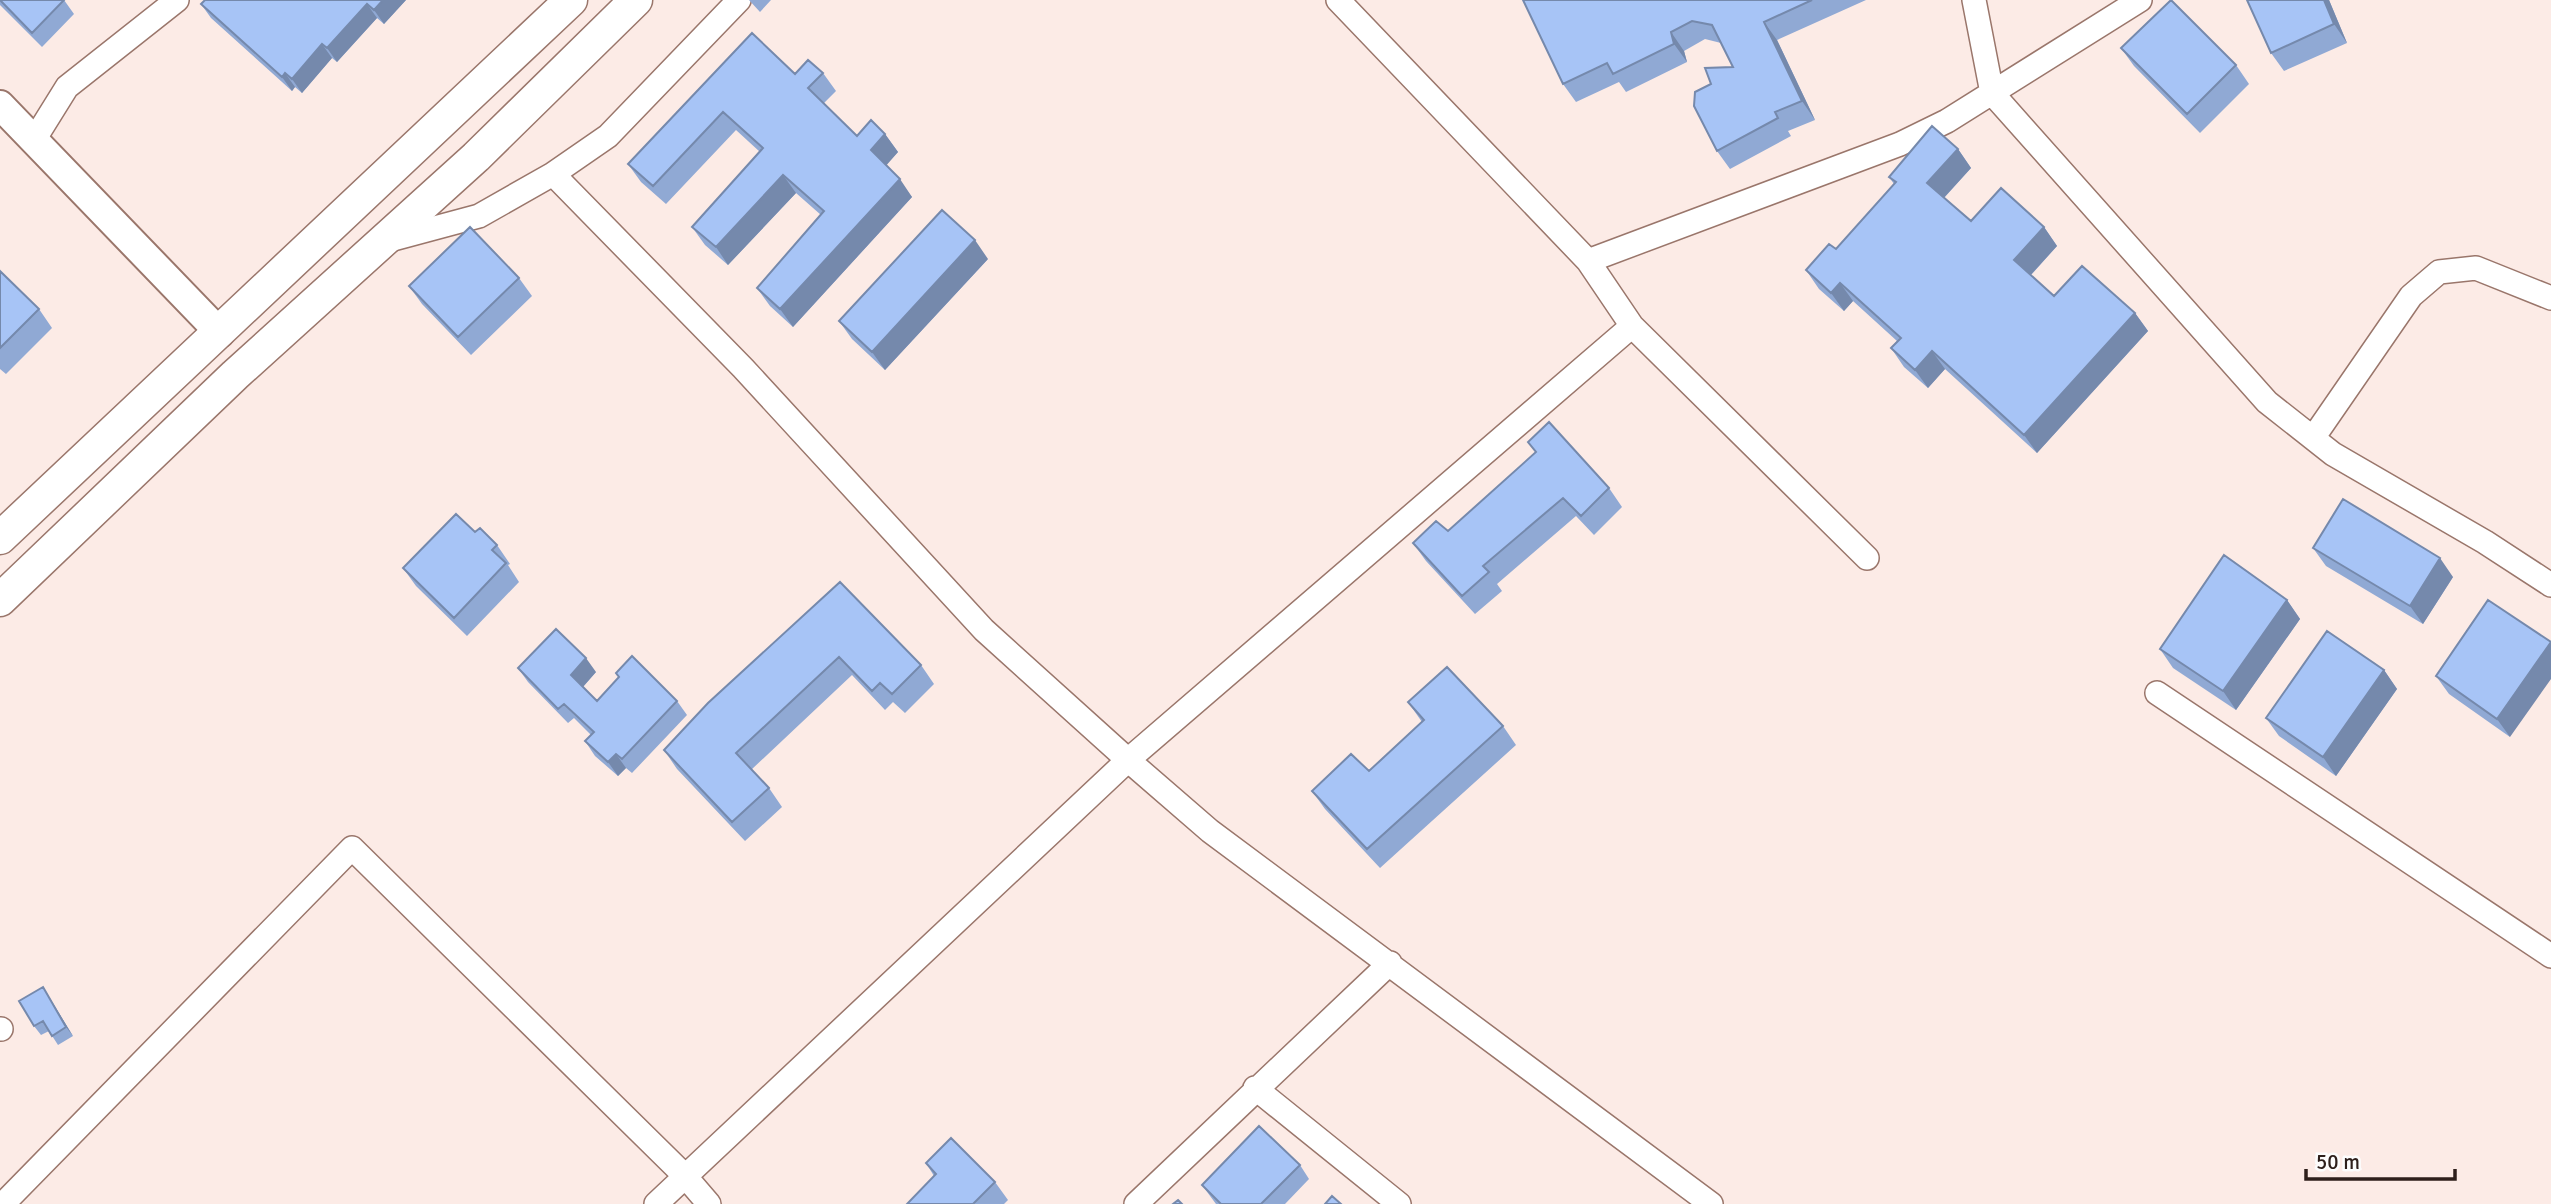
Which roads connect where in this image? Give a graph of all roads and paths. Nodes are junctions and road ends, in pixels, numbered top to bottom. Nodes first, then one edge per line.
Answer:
1 (177, 0) edge
2 (571, 0) edge
3 (636, 0) edge
4 (739, 0) edge
5 (1338, 0) edge
6 (1974, 0) edge
7 (2140, 0) edge
8 (1992, 93) junction
9 (0, 105) edge
10 (34, 140) junction
11 (553, 174) junction
12 (383, 241) junction
13 (1588, 261) junction
14 (2551, 298) edge
15 (1632, 326) junction
16 (220, 333) junction
17 (2313, 438) junction
18 (0, 538) edge
19 (1867, 558) dead end
20 (2551, 584) edge
21 (0, 600) edge
22 (2157, 693) dead end
23 (1128, 760) junction
24 (2551, 956) edge
25 (1390, 963) junction
26 (1255, 1088) junction
27 (685, 1176) junction
28 (3, 1204) edge
29 (656, 1204) edge
30 (709, 1204) edge
31 (1136, 1204) edge
32 (1399, 1204) edge
33 (1711, 1204) edge

1 - 10 street
2 - 16 main road
3 - 12 main road
4 - 11 street
5 - 13 street
6 - 8 street
7 - 8 street
8 - 13 street
8 - 17 street
9 - 10 street
10 - 16 street
11 - 12 street
11 - 23 street
12 - 21 main road
13 - 15 street
14 - 17 street
15 - 19 street
15 - 23 street
16 - 18 main road
17 - 20 street
22 - 24 street
23 - 25 street
23 - 27 street
25 - 26 street
25 - 33 street
26 - 31 street
26 - 32 street
27 - 28 street
27 - 29 street
27 - 30 street

